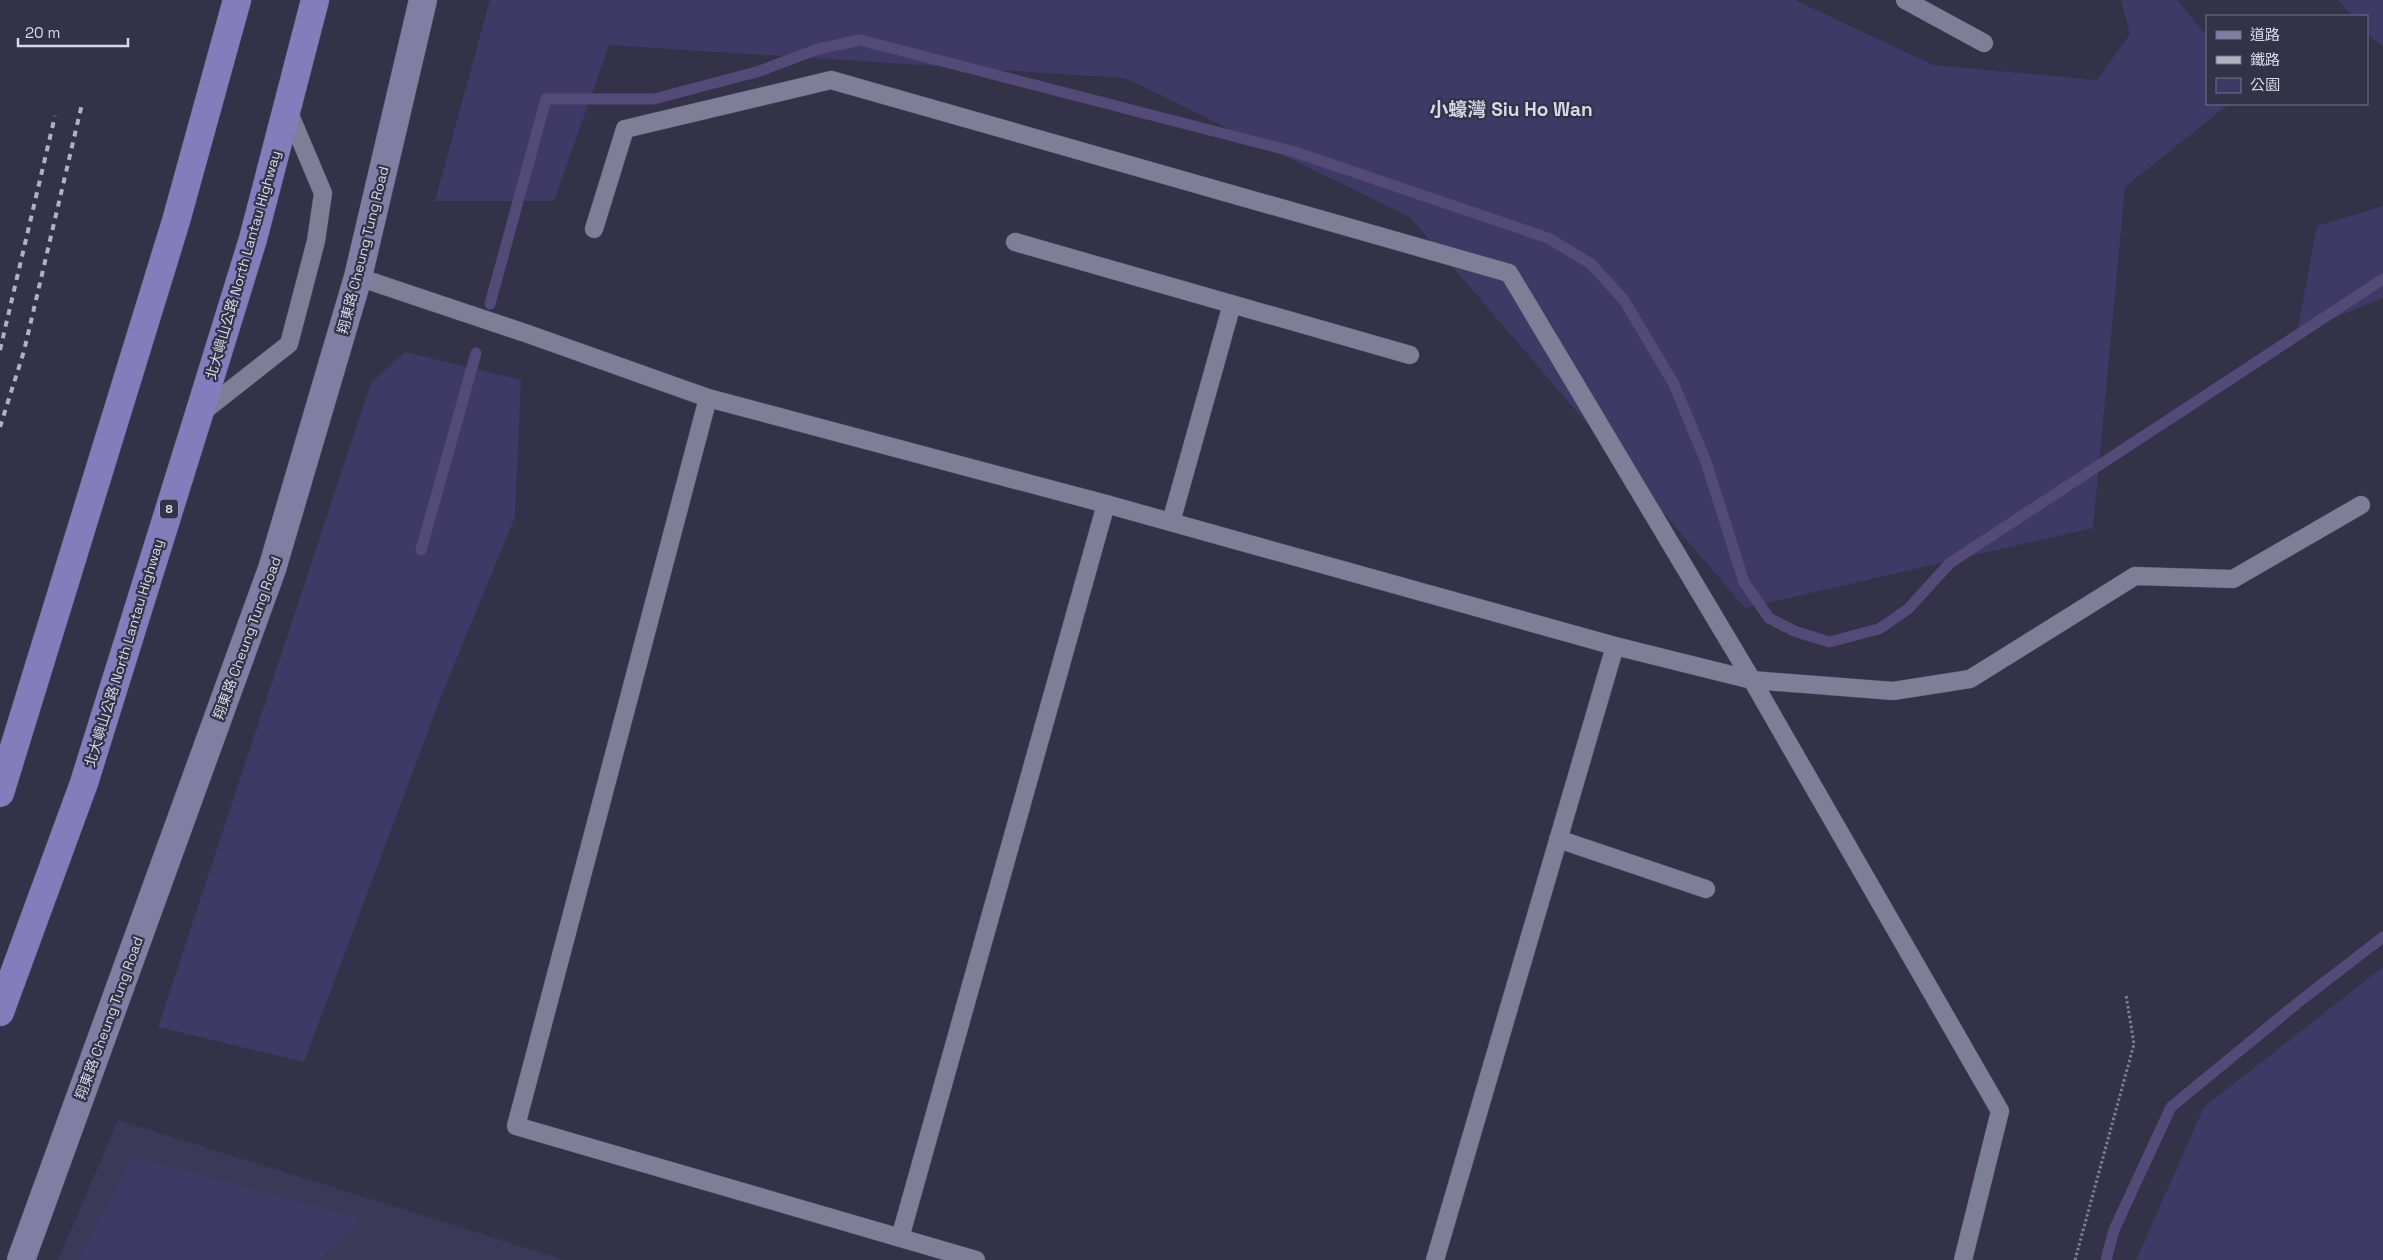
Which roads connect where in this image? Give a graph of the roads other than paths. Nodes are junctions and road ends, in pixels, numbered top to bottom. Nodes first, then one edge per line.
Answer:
1 (237, 0) edge
2 (315, 0) edge
3 (423, 0) edge
4 (1905, 0) edge
5 (1984, 43) dead end
6 (287, 108) junction
7 (594, 229) dead end
8 (1014, 242) dead end
9 (358, 277) junction
10 (1232, 304) junction
11 (1410, 355) dead end
12 (708, 398) junction
13 (199, 414) junction
14 (1106, 504) junction
15 (2361, 505) dead end
16 (1171, 522) junction
17 (1615, 646) junction
18 (1752, 680) junction
19 (0, 793) edge
20 (1558, 839) junction
21 (1706, 889) dead end
22 (0, 1012) edge
23 (900, 1238) junction
24 (21, 1260) edge
25 (976, 1260) edge
26 (1435, 1260) edge
27 (1963, 1260) edge

1 - 19 highway
2 - 6 highway, 北大嶼山公路 North Lantau Highway / 8
3 - 9 main road, 翔東路 Cheung Tung Road
4 - 5 lane
6 - 13 highway, 北大嶼山公路 North Lantau Highway / 8
6 - 13 lane
7 - 18 lane
8 - 10 lane
9 - 12 lane
9 - 24 main road, 翔東路 Cheung Tung Road
10 - 11 lane
10 - 16 lane
12 - 14 lane
12 - 23 lane
13 - 22 highway, 北大嶼山公路 North Lantau Highway / 8
14 - 16 lane
14 - 23 lane
15 - 18 lane
16 - 17 lane
17 - 18 lane
17 - 20 lane
18 - 27 lane
20 - 21 lane
20 - 26 lane
23 - 25 lane

